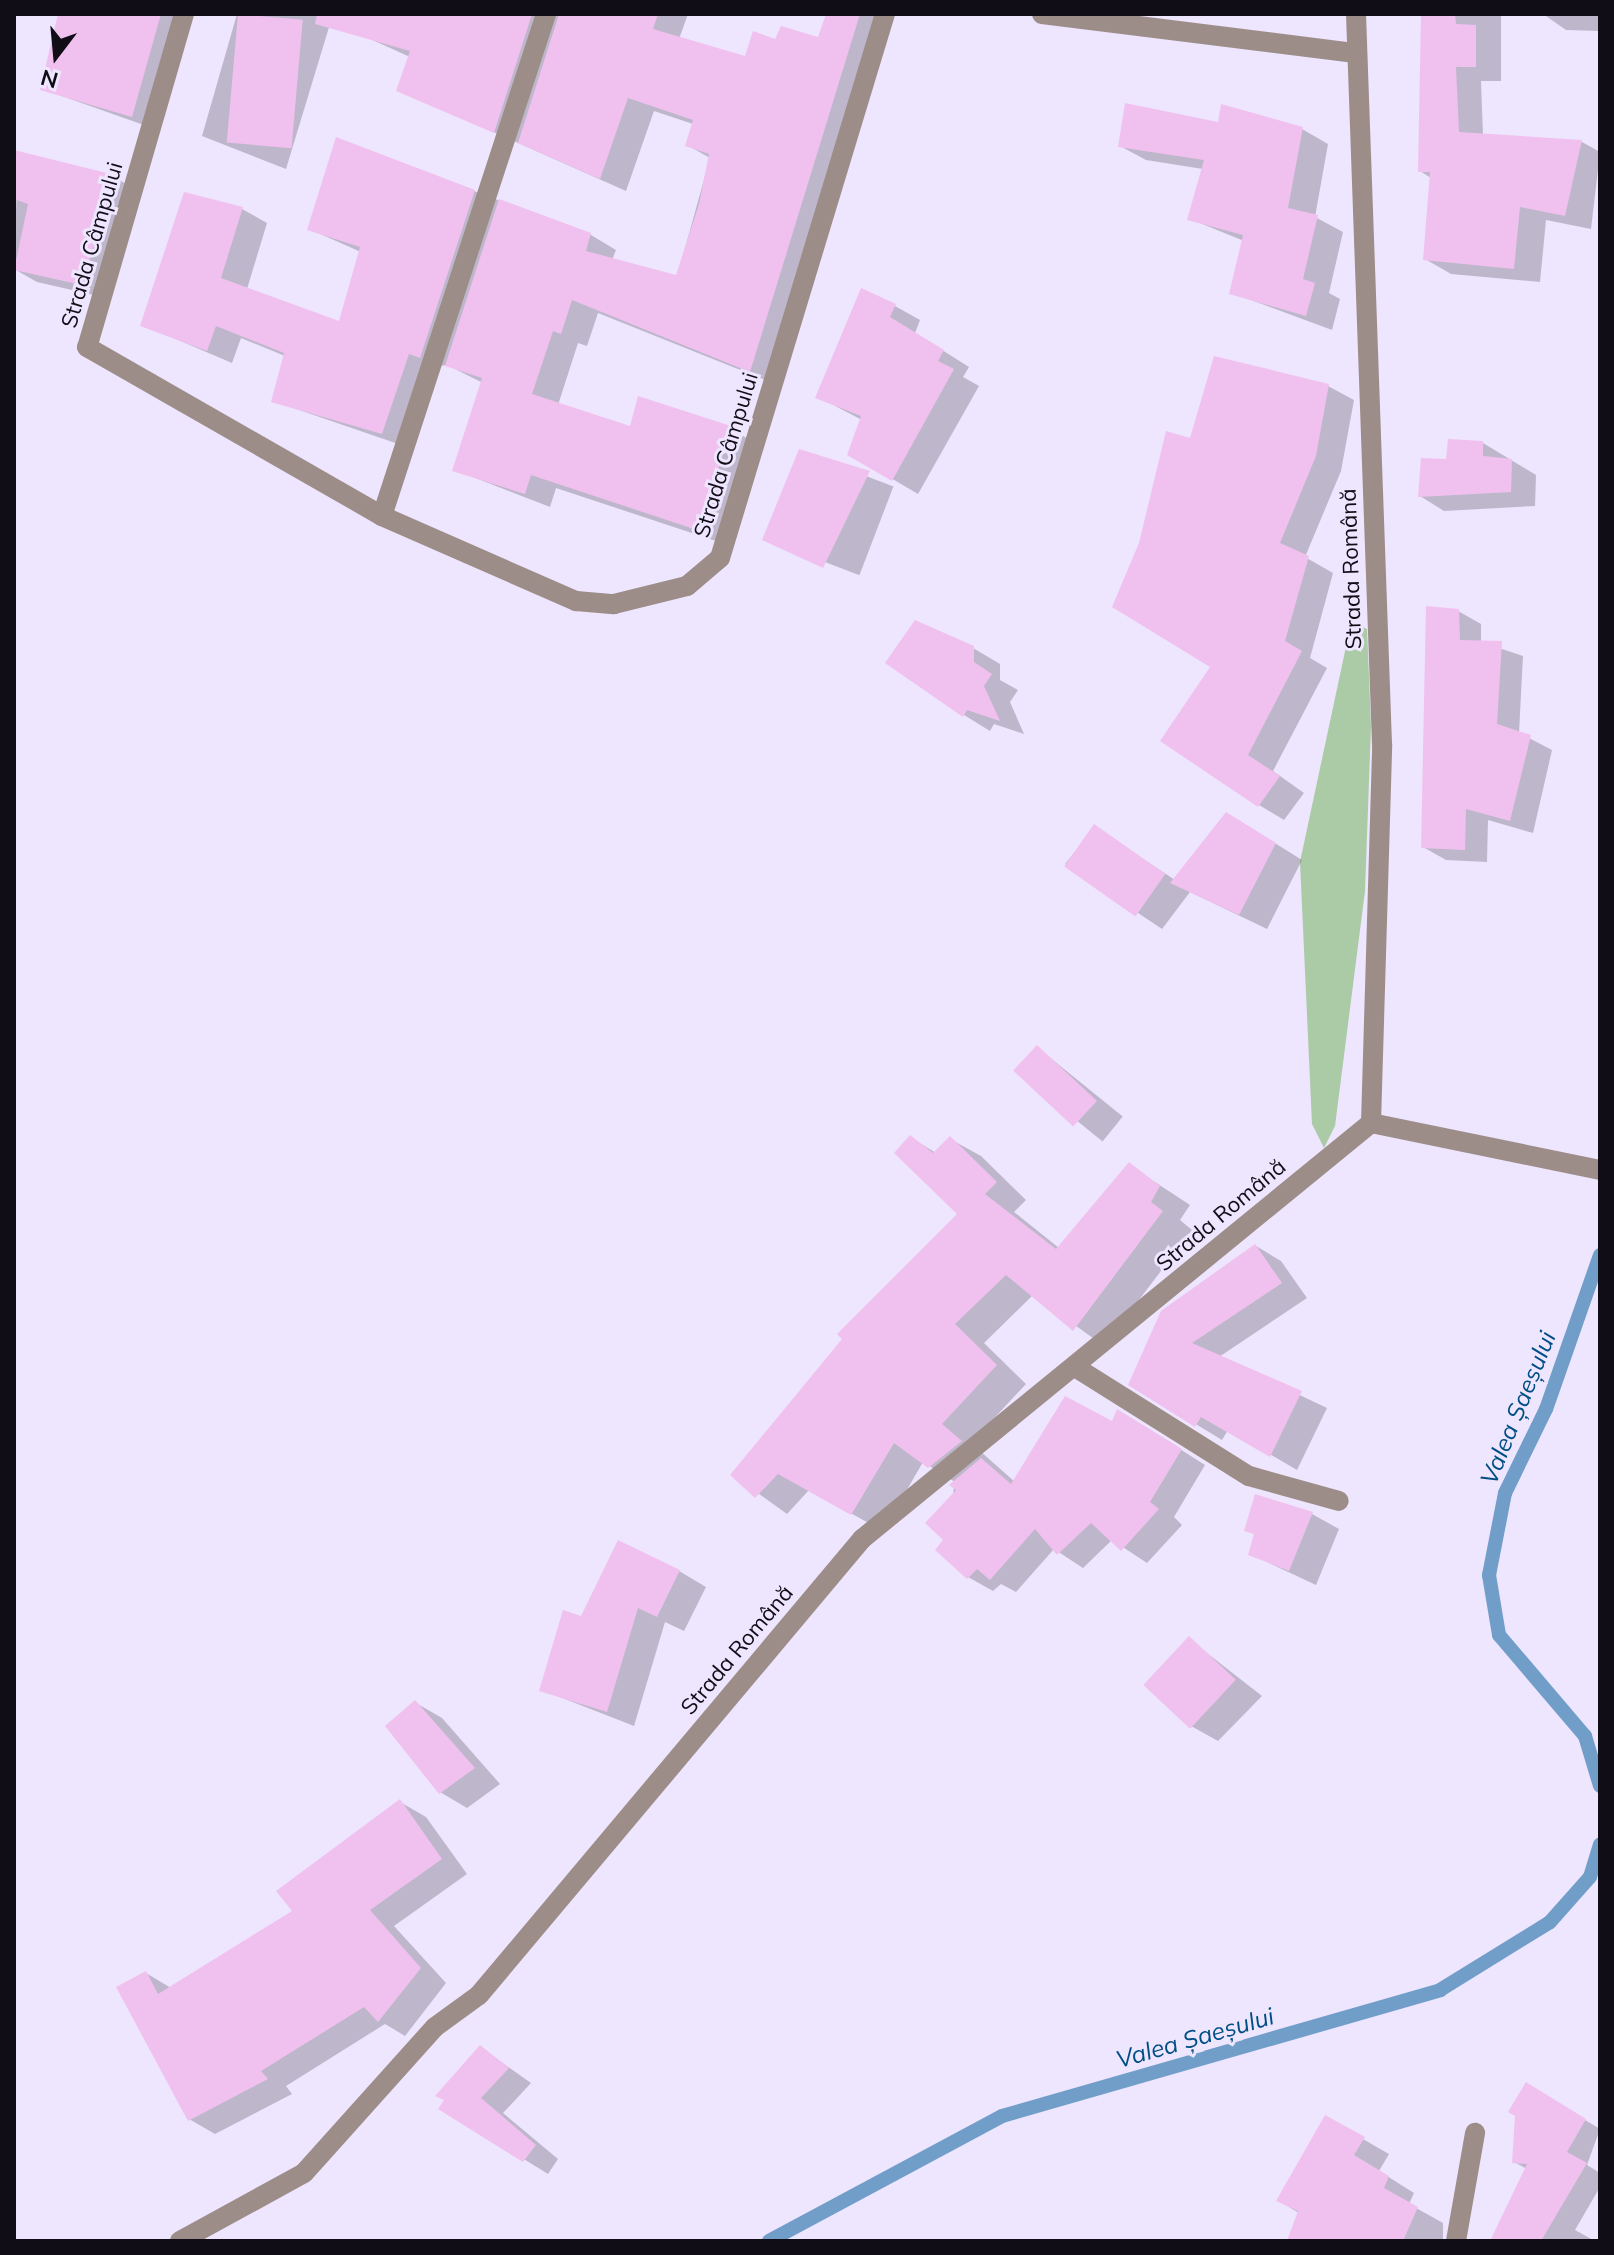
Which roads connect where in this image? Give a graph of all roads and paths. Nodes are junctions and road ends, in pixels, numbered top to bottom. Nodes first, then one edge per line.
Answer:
1 (184, 14) edge
2 (546, 14) edge
3 (885, 14) edge
4 (1042, 14) edge
5 (1356, 14) edge
6 (1356, 53) junction
7 (382, 516) junction
8 (1371, 1123) junction
9 (1600, 1170) edge
10 (1075, 1367) junction
11 (1339, 1501) dead end
12 (1475, 2133) dead end
13 (180, 2241) edge
14 (1456, 2241) edge

1 - 7 street, Strada Câmpului
2 - 7 street
3 - 7 street, Strada Câmpului
4 - 6 street
5 - 6 street, Strada Română
6 - 8 street, Strada Română
8 - 9 street
8 - 10 street, Strada Română
10 - 11 street
10 - 13 street, Strada Română
12 - 14 street

